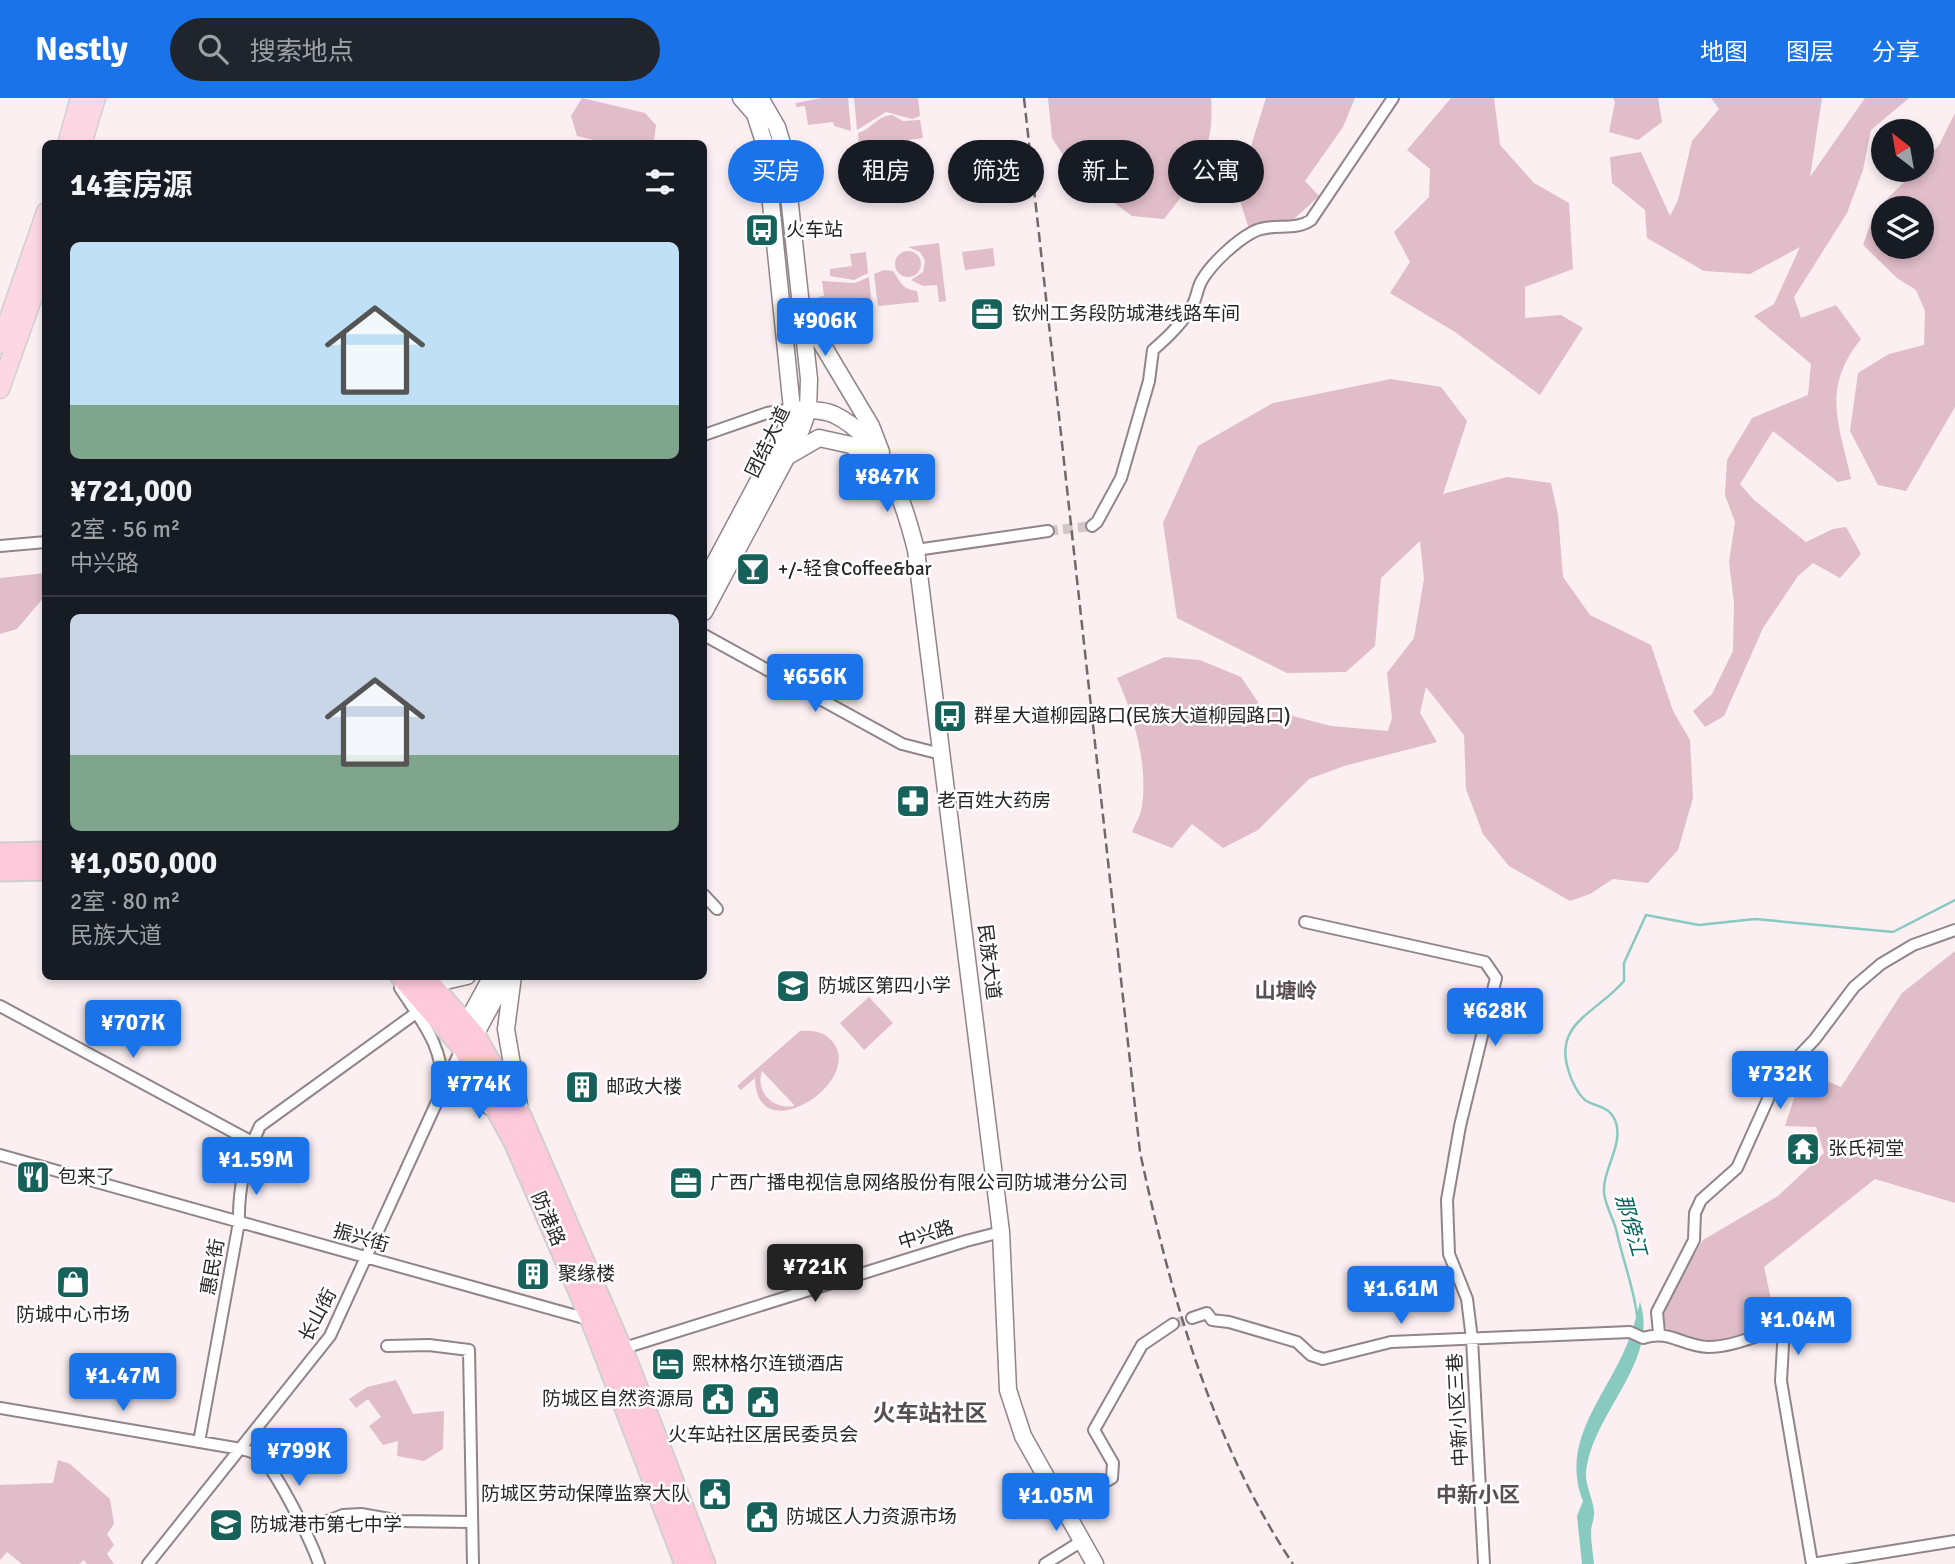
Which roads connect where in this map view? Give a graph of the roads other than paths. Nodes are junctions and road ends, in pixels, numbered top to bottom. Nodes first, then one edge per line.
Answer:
1 (80, 98) edge
2 (96, 98) edge
3 (740, 98) edge
4 (760, 98) edge
5 (1393, 98) edge
6 (68, 140) edge
7 (83, 140) edge
8 (42, 223) edge
9 (42, 271) edge
10 (801, 308) junction
11 (0, 344) edge
12 (0, 388) edge
13 (800, 410) junction
14 (707, 435) edge
15 (786, 458) junction
16 (886, 468) junction
17 (1092, 526) dead end
18 (1048, 531) tunnel mouth
19 (42, 542) edge
20 (0, 546) edge
21 (916, 550) junction
22 (707, 577) edge
23 (707, 606) edge
24 (707, 637) edge
25 (941, 754) junction
26 (42, 854) edge
27 (1, 870) edge
28 (42, 870) edge
29 (707, 898) edge
30 (717, 909) dead end
31 (1304, 922) dead end
32 (1955, 930) edge
33 (395, 980) edge
34 (405, 980) edge
35 (426, 980) edge
36 (490, 980) edge
37 (504, 980) edge
38 (512, 980) edge
39 (0, 1006) edge
40 (416, 1013) junction
41 (468, 1036) junction
42 (442, 1092) junction
43 (522, 1118) junction
44 (252, 1142) junction
45 (514, 1142) junction
46 (0, 1155) edge
47 (239, 1222) junction
48 (1001, 1233) junction
49 (366, 1257) junction
50 (1192, 1318) tunnel mouth
51 (591, 1320) junction
52 (1173, 1324) tunnel mouth
53 (1658, 1333) junction
54 (1472, 1339) junction
55 (387, 1346) dead end
56 (621, 1349) junction
57 (0, 1408) edge
58 (199, 1442) junction
59 (241, 1449) junction
60 (1062, 1507) junction
61 (470, 1522) junction
62 (305, 1530) junction
63 (1082, 1541) junction
64 (1955, 1541) edge
65 (148, 1564) edge
66 (318, 1564) edge
67 (473, 1564) edge
68 (685, 1564) edge
69 (705, 1564) edge
70 (1045, 1564) edge
71 (1084, 1564) edge
72 (1095, 1564) edge
73 (1484, 1564) edge
74 (1812, 1564) edge

1 - 6 main road
2 - 7 main road
3 - 13 main road, 团结大道
4 - 10 main road, 团结大道
5 - 17 street
8 - 11 main road
9 - 12 main road
10 - 13 main road, 团结大道
10 - 16 main road
13 - 14 street
13 - 15 main road, 团结大道
13 - 16 main road, 民族大道
13 - 22 main road, 团结大道
15 - 16 main road
15 - 23 main road, 团结大道
16 - 21 main road, 民族大道
18 - 21 street
19 - 20 street
21 - 25 main road, 民族大道
24 - 25 street
25 - 48 main road, 民族大道
26 - 27 highway
27 - 28 highway
29 - 30 street
31 - 54 street, 中新小区三巷
32 - 53 street
33 - 40 street
34 - 41 highway, 防港路
35 - 41 highway, 防港路
36 - 41 main road
37 - 41 main road
38 - 43 main road
39 - 44 street
40 - 42 street
40 - 44 street, 惠民街
41 - 42 street, 长山街
41 - 43 highway, 防港路
41 - 45 highway, 防港路
42 - 45 street
42 - 49 street, 长山街
43 - 56 highway, 防港路
44 - 47 street, 惠民街
45 - 51 highway, 防港路
46 - 47 street, 振兴街
47 - 49 street, 振兴街
47 - 58 street, 惠民街
48 - 56 street, 中兴路
48 - 60 main road, 民族大道
49 - 51 street, 振兴街
49 - 59 street, 长山街
50 - 54 street
51 - 68 highway, 防港路
52 - 60 street
53 - 54 street
53 - 74 street
54 - 73 street, 中新小区三巷
55 - 61 street
56 - 69 highway, 防港路
57 - 58 street
58 - 59 street
59 - 62 street
59 - 65 street, 长山街
60 - 63 main road, 民族大道
61 - 62 street
61 - 67 street
62 - 66 street
63 - 70 street
63 - 71 main road
63 - 72 main road, 民族大道
64 - 74 street

